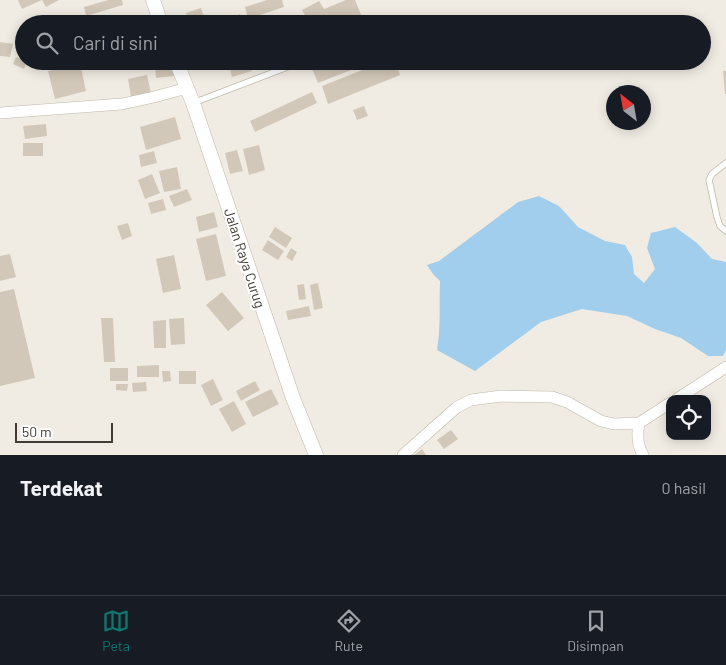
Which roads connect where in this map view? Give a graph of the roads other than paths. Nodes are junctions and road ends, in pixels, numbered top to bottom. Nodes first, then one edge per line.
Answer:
1 (154, 0) edge
2 (158, 15) edge
3 (180, 70) edge
4 (280, 70) edge
5 (187, 88) junction
6 (193, 103) junction
7 (0, 113) edge
8 (726, 163) edge
9 (726, 231) edge
10 (726, 367) edge
11 (683, 395) edge
12 (666, 406) edge
13 (640, 423) junction
14 (316, 455) edge
15 (403, 455) edge
16 (643, 455) edge

1 - 2 street
3 - 5 street, Jalan Raya Curug
4 - 6 lane
5 - 6 street, Jalan Raya Curug
5 - 7 street
6 - 14 street, Jalan Raya Curug
8 - 9 lane
10 - 11 street
12 - 13 street
13 - 15 street
13 - 16 street

